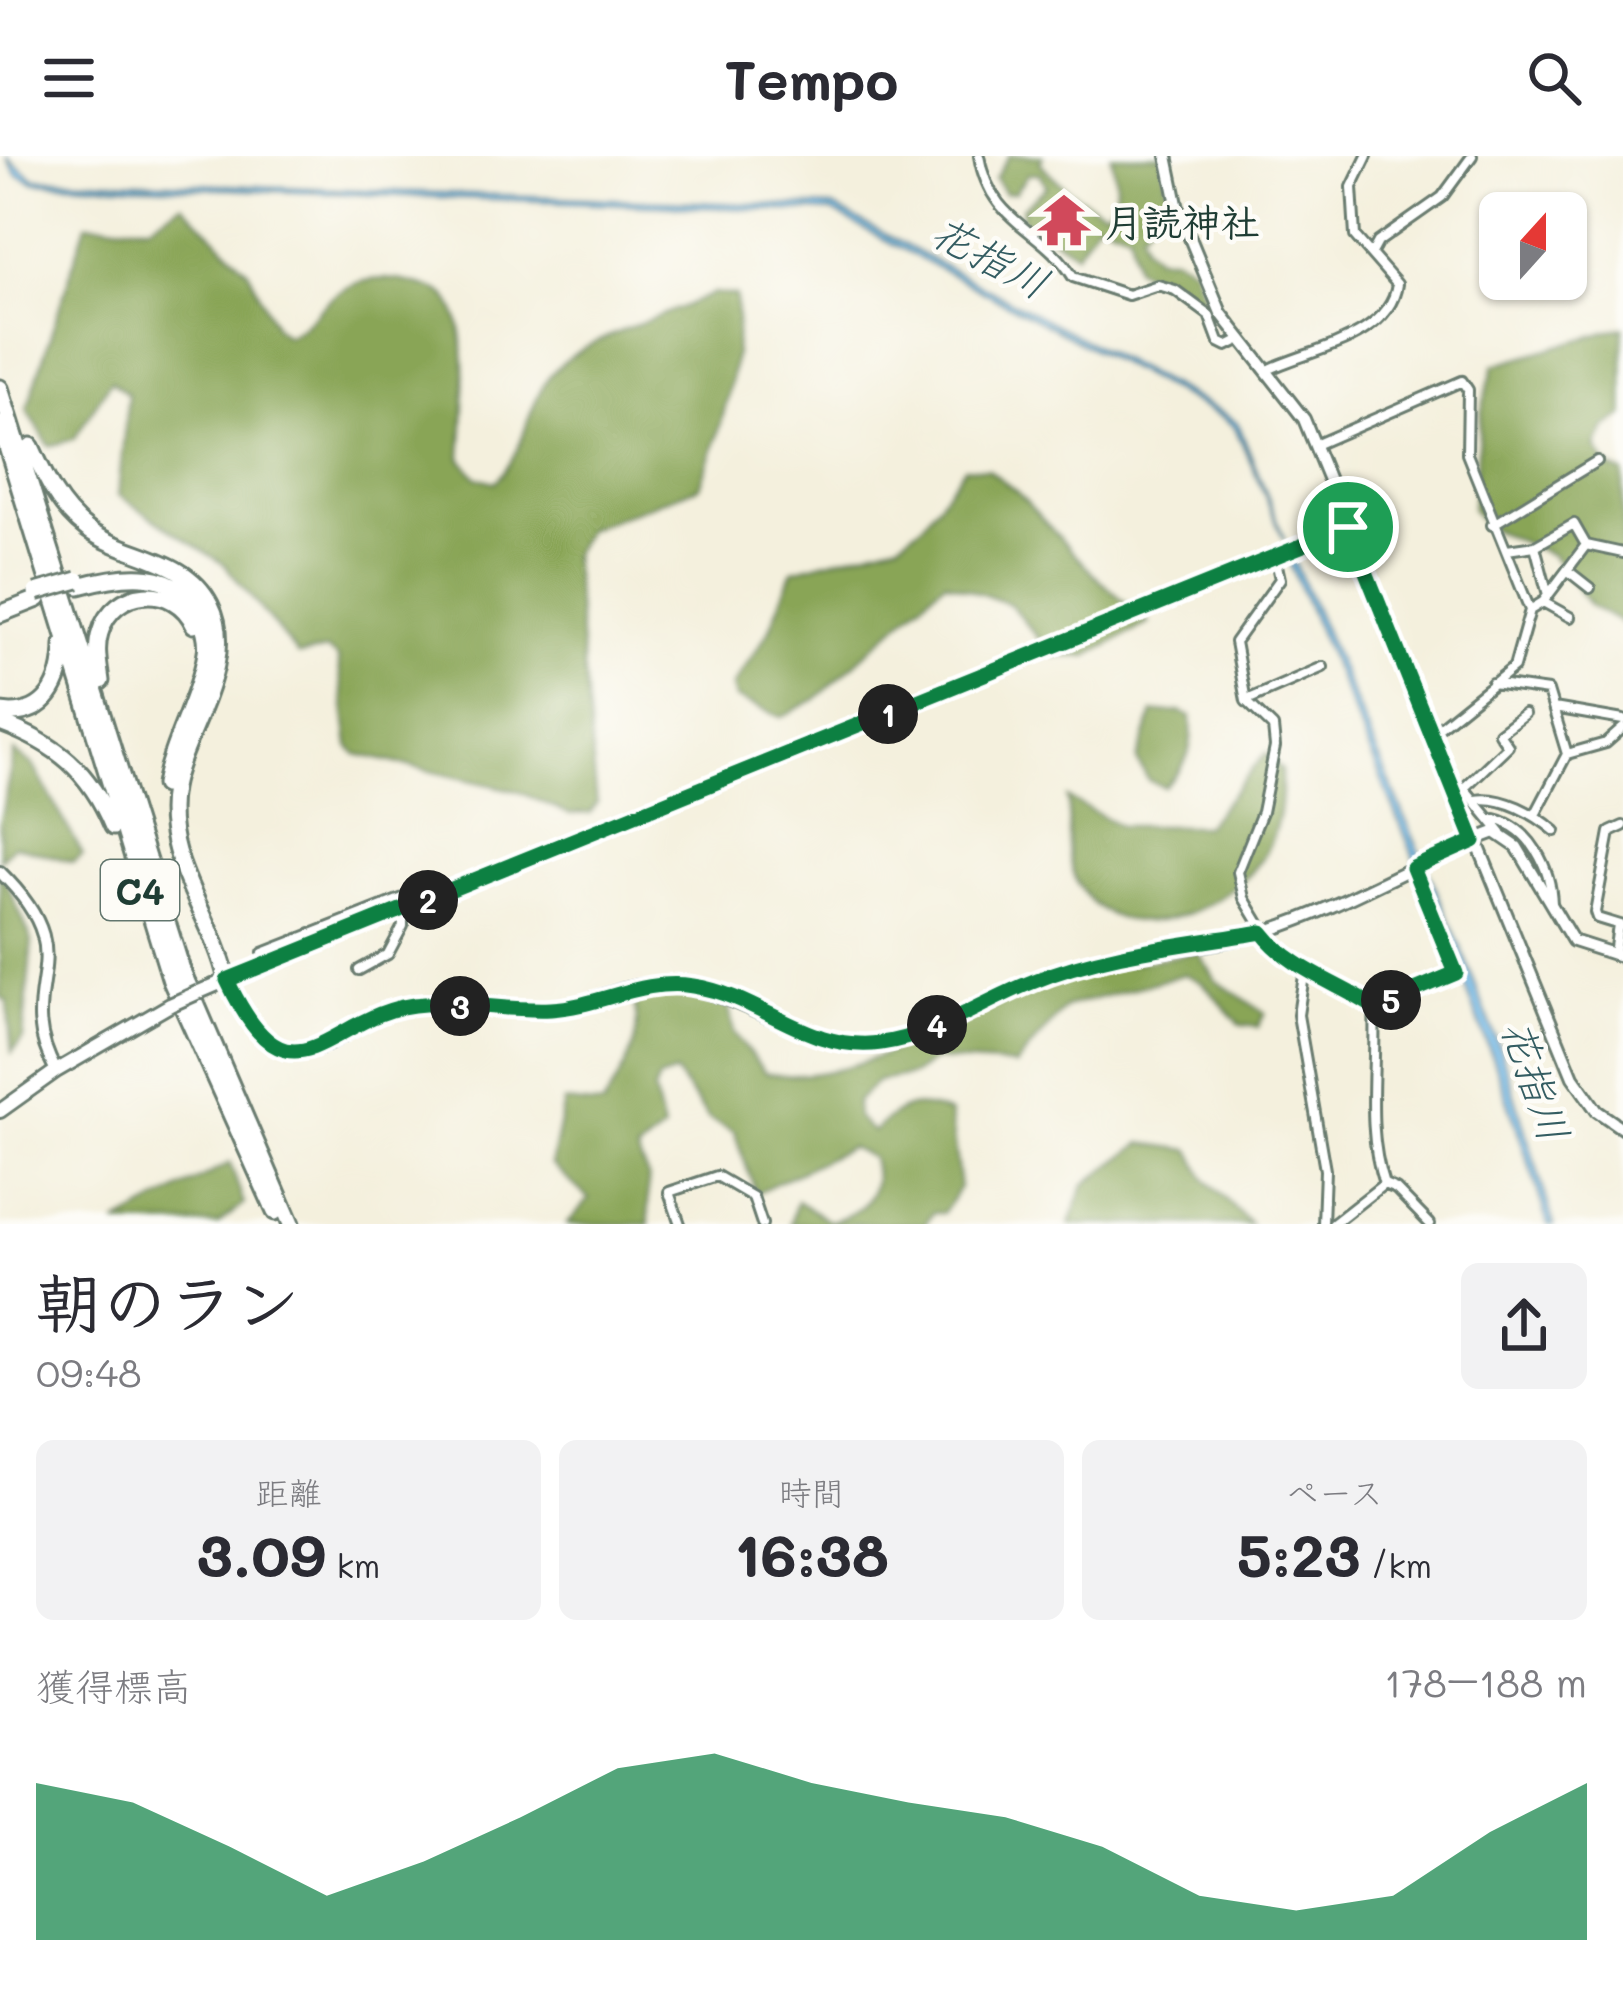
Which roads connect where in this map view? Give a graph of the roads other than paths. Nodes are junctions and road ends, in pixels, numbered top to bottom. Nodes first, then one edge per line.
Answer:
1 (979, 156) edge
2 (1167, 156) edge
3 (1367, 156) edge
4 (1472, 156) edge
5 (1372, 253) junction
6 (1239, 340) junction
7 (1268, 370) junction
8 (0, 378) edge
9 (0, 388) edge
10 (0, 424) edge
11 (1316, 445) junction
12 (1597, 460) dead end
13 (1492, 525) junction
14 (1348, 527) junction
15 (1586, 545) junction
16 (1535, 546) junction
17 (1507, 550) junction
18 (1623, 553) edge
19 (1275, 556) junction
20 (44, 559) junction
21 (1567, 570) junction
22 (1590, 588) dead end
23 (37, 595) junction
24 (1545, 599) junction
25 (0, 605) edge
26 (1530, 610) junction
27 (0, 614) edge
28 (1570, 617) dead end
29 (1323, 667) dead end
30 (1490, 682) junction
31 (200, 690) junction
32 (1246, 701) junction
33 (1553, 708) junction
34 (0, 712) edge
35 (1524, 714) dead end
36 (0, 722) edge
37 (1623, 724) edge
38 (1430, 734) junction
39 (1567, 754) junction
40 (116, 757) junction
41 (1476, 800) junction
42 (1535, 814) junction
43 (1493, 819) junction
44 (1623, 826) edge
45 (1555, 831) dead end
46 (1501, 833) junction
47 (1474, 841) junction
48 (1414, 868) junction
49 (0, 872) edge
50 (142, 896) junction
51 (1552, 909) junction
52 (403, 910) junction
53 (1621, 926) edge
54 (1262, 932) junction
55 (263, 953) dead end
56 (1618, 957) edge
57 (1305, 967) junction
58 (359, 970) dead end
59 (227, 980) junction
60 (1374, 1007) junction
61 (56, 1071) junction
62 (0, 1111) edge
63 (1623, 1129) edge
64 (1384, 1184) junction
65 (281, 1224) edge
66 (291, 1224) edge
67 (680, 1224) edge
68 (762, 1224) edge
69 (1323, 1224) edge
70 (1333, 1224) edge
71 (1430, 1224) edge

1 - 6 street
2 - 6 street
3 - 5 street
4 - 5 street
5 - 7 street
6 - 7 street
7 - 11 street
8 - 31 highway
9 - 40 highway, C4
10 - 20 highway, C4
11 - 13 street
11 - 14 street
12 - 13 street
13 - 17 street
14 - 19 street
14 - 38 street
15 - 16 street
15 - 18 street
15 - 21 street
16 - 17 street
16 - 24 street
17 - 26 street
19 - 32 street
19 - 52 street
20 - 34 highway
20 - 50 highway, C4
21 - 22 street
21 - 24 street
23 - 25 highway
23 - 27 highway
23 - 31 highway, bridge
24 - 26 street
24 - 28 street
26 - 30 street
29 - 32 street
30 - 33 street
30 - 38 street
31 - 40 highway
31 - 59 highway
32 - 54 street
33 - 37 street
33 - 39 street
35 - 41 street
36 - 50 highway
37 - 39 street
38 - 47 street
39 - 42 street
40 - 66 highway, C4
41 - 42 street
41 - 43 street
42 - 45 street
43 - 46 street
43 - 51 street
44 - 53 street
46 - 47 street
46 - 51 street
47 - 48 street
47 - 63 street
48 - 54 street
48 - 60 street
49 - 61 street
50 - 65 highway, C4
51 - 56 street
52 - 55 street
52 - 58 street
52 - 59 street
53 - 56 street
54 - 57 street
54 - 59 street
57 - 60 street
57 - 69 street
59 - 61 main road, bridge
60 - 64 street
61 - 62 main road
64 - 70 street
64 - 71 street
67 - 68 street

